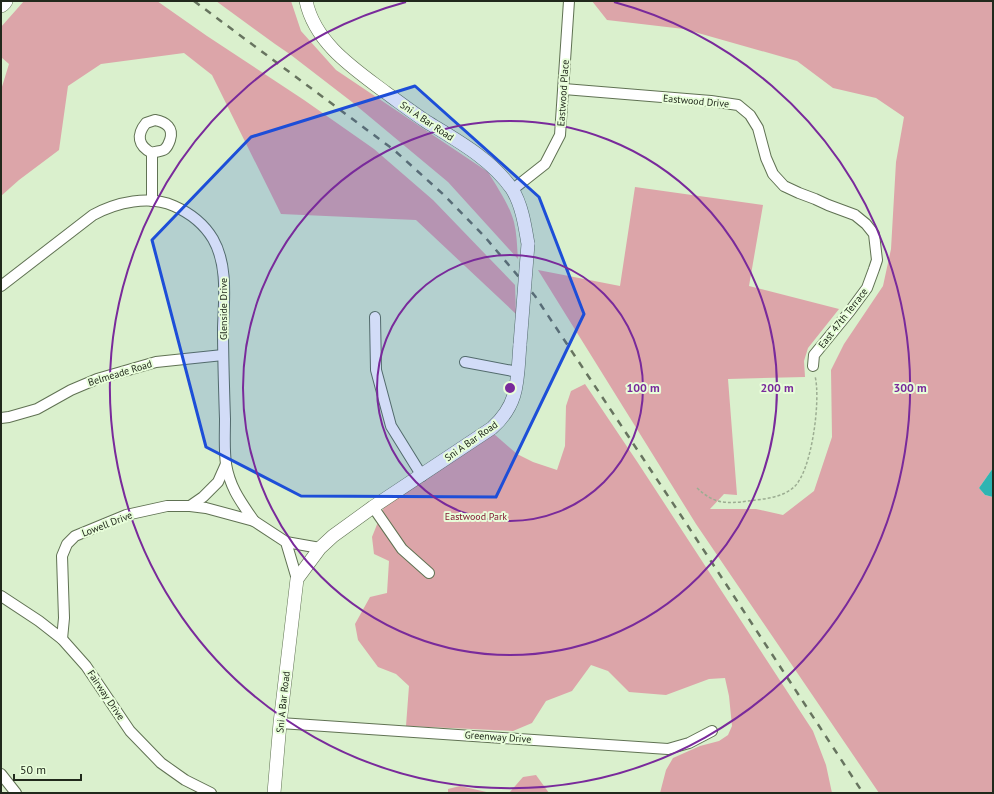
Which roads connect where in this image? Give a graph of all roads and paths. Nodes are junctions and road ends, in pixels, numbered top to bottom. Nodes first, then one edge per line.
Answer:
1 (4, 1) edge
2 (306, 1) edge
3 (569, 1) edge
4 (1, 4) edge
5 (564, 89) junction
6 (152, 153) dead end
7 (512, 190) junction
8 (152, 201) junction
9 (874, 269) joint
10 (1, 286) edge
11 (375, 317) dead end
12 (223, 355) junction
13 (465, 362) dead end
14 (813, 366) joint
15 (518, 372) junction
16 (1, 418) edge
17 (226, 464) junction
18 (422, 476) junction
19 (697, 488) dead end
20 (190, 506) junction
21 (373, 507) junction
22 (254, 521) junction
23 (286, 542) junction
24 (320, 548) junction
25 (429, 573) dead end
26 (297, 579) junction
27 (1, 596) edge
28 (62, 639) junction
29 (280, 723) junction
30 (712, 731) dead end
31 (1, 774) edge
32 (16, 793) edge
33 (211, 793) edge
34 (274, 793) edge

1 - 4 highway
2 - 7 street, Sni A Bar Road
3 - 5 street, Eastwood Place
5 - 7 street, Eastwood Place
5 - 9 street, Eastwood Drive
6 - 8 street
7 - 15 street, Sni A Bar Road, bridge
8 - 10 street, Glenside Drive
8 - 12 street, Glenside Drive
9 - 14 street, East 47th Terrace
11 - 18 street
12 - 16 street, Belmeade Road
12 - 17 street, Glenside Drive
13 - 15 street
14 - 19 path
15 - 18 street, Sni A Bar Road
17 - 20 street, Glenside Drive
17 - 22 street, Glenside Drive
18 - 21 street, Sni A Bar Road
20 - 22 street, Lowell Drive
20 - 28 street, Lowell Drive
21 - 24 street, Sni A Bar Road
21 - 25 street
22 - 23 street, Lowell Drive
23 - 24 street, Lowell Drive
23 - 26 street
24 - 26 street, Sni A Bar Road
26 - 29 street, Sni A Bar Road
27 - 28 street, Fairway Drive
28 - 33 street, Fairway Drive
29 - 30 street, Greenway Drive
29 - 34 street, Sni A Bar Road
31 - 32 street

